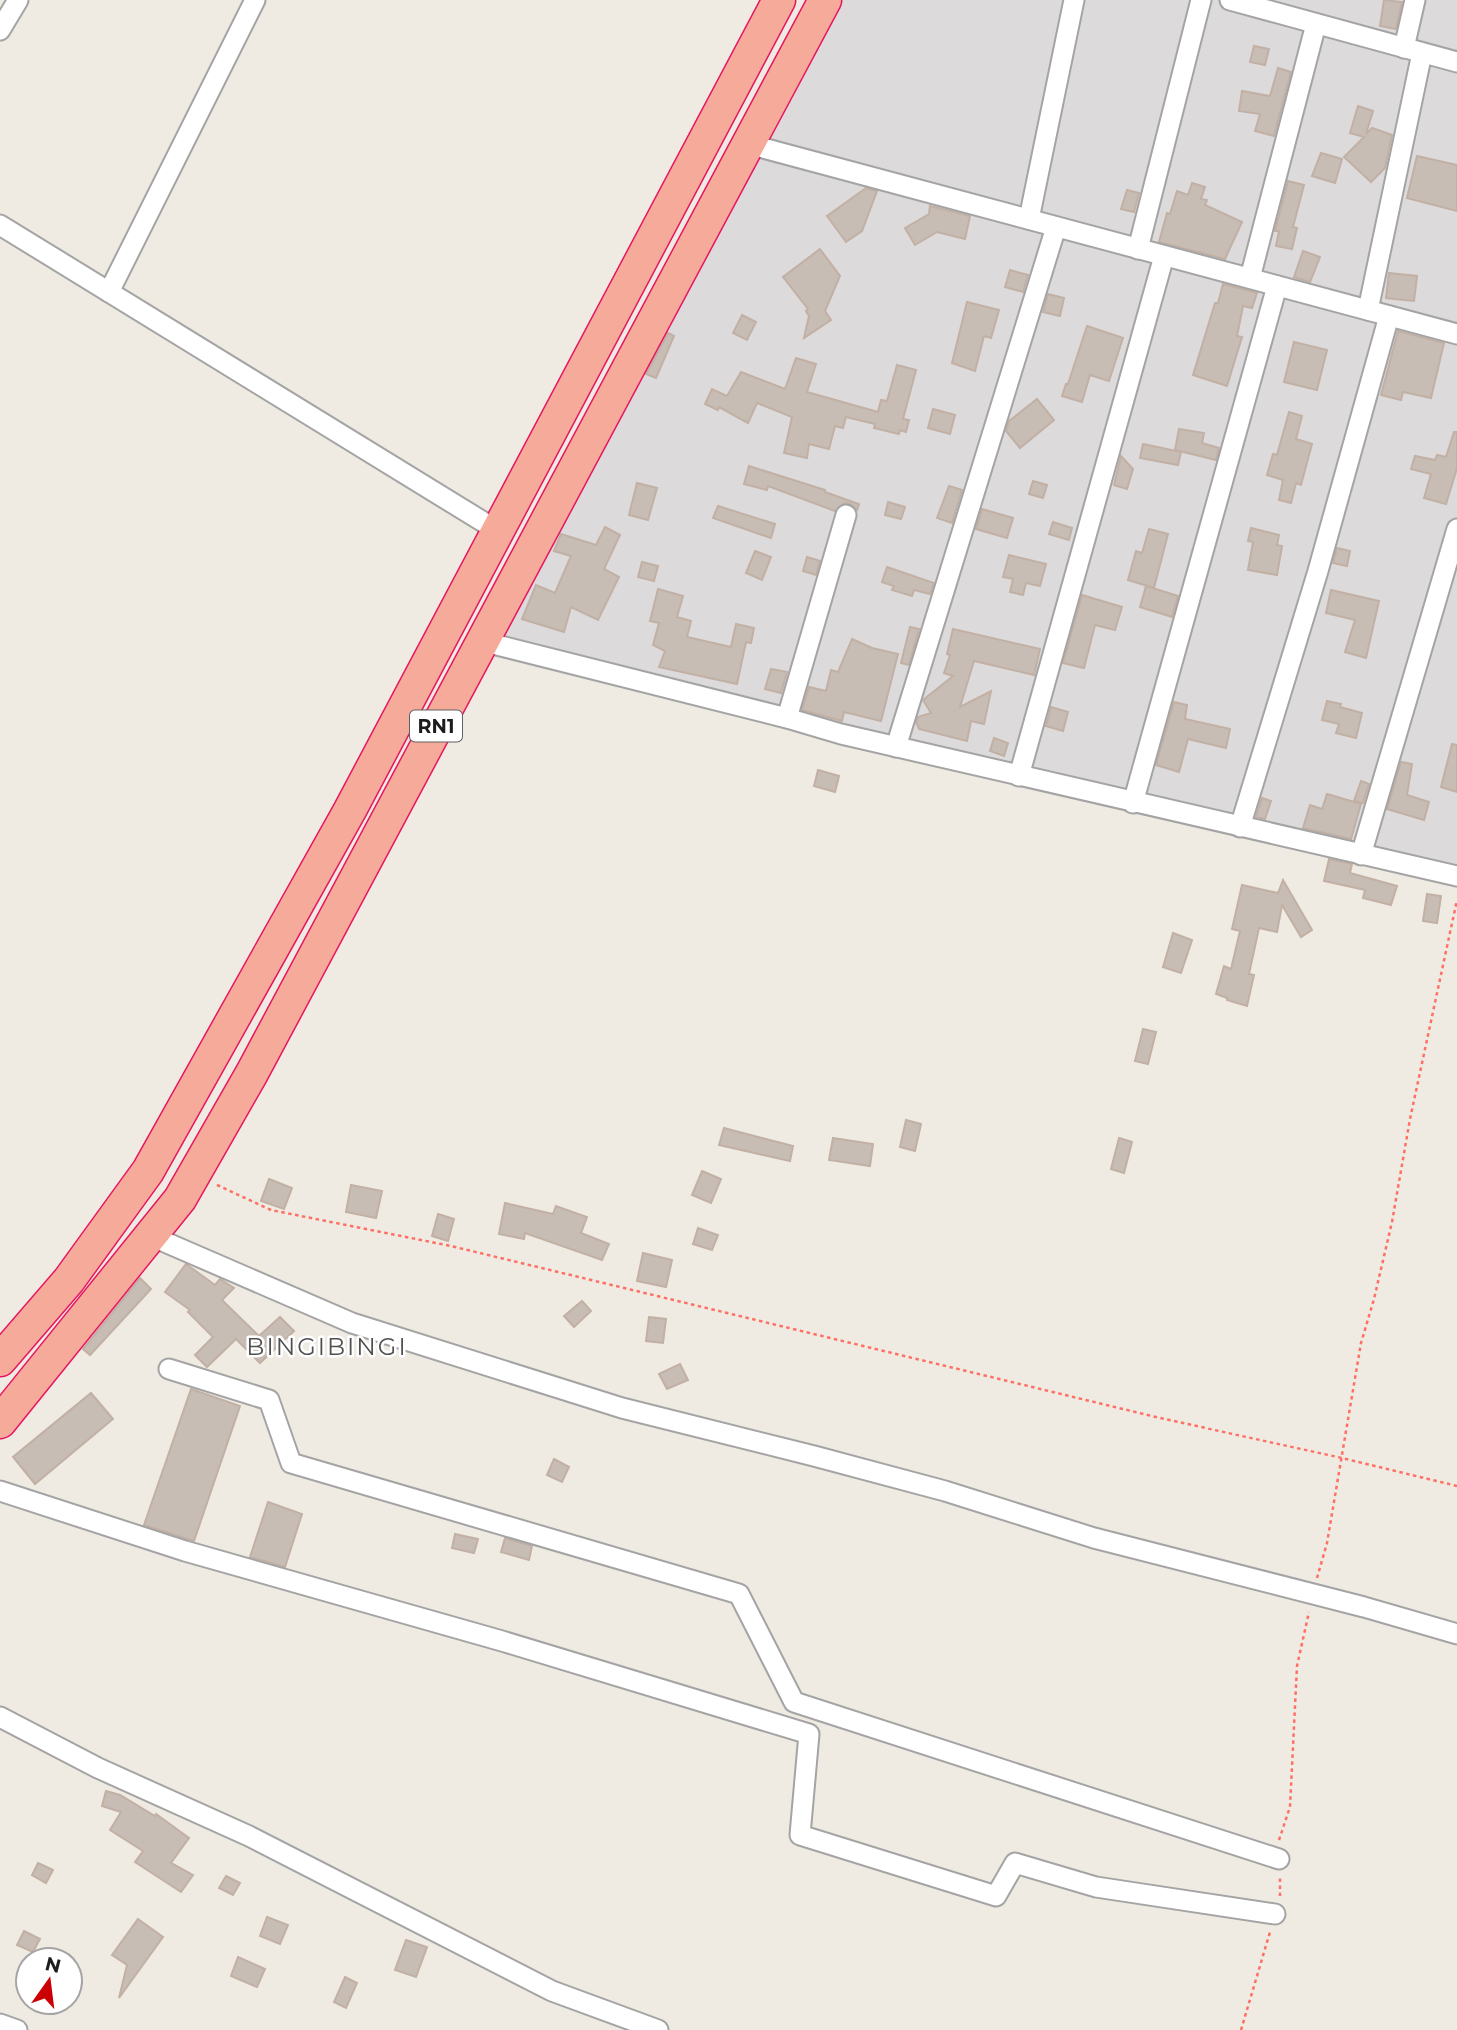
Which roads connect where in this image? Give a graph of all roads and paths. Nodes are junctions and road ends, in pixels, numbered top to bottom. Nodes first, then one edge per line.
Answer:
1 (18, 0) edge
2 (255, 0) edge
3 (779, 0) edge
4 (825, 0) edge
5 (1074, 0) edge
6 (1201, 0) edge
7 (1230, 0) edge
8 (1415, 0) edge
9 (1269, 5) edge
10 (1316, 24) junction
11 (0, 30) edge
12 (1413, 50) junction
13 (1457, 62) edge
14 (748, 144) junction
15 (1028, 219) junction
16 (0, 225) edge
17 (1056, 227) junction
18 (1138, 249) junction
19 (1164, 256) junction
20 (1250, 278) junction
21 (1277, 286) junction
22 (108, 292) junction
23 (1368, 310) junction
24 (1389, 316) junction
25 (1457, 334) edge
26 (846, 515) dead end
27 (1457, 529) edge
28 (498, 531) junction
29 (481, 641) junction
30 (788, 718) junction
31 (896, 747) junction
32 (1019, 776) junction
33 (1133, 803) junction
34 (1240, 827) junction
35 (1361, 855) junction
36 (1457, 876) edge
37 (1457, 900) edge
38 (195, 1174) junction
39 (151, 1236) junction
40 (0, 1360) edge
41 (169, 1369) dead end
42 (0, 1422) edge
43 (1342, 1458) junction
44 (1457, 1486) edge
45 (0, 1490) edge
46 (1313, 1594) junction
47 (1457, 1634) edge
48 (0, 1717) edge
49 (1279, 1859) junction
50 (1275, 1914) junction
51 (0, 2024) edge
52 (17, 2030) edge
53 (658, 2030) edge
54 (1241, 2030) edge

1 - 11 street
2 - 22 street
3 - 28 highway, RN1
4 - 14 highway, RN1
5 - 15 street
6 - 18 street
7 - 9 street
8 - 12 street
9 - 10 street
10 - 12 street
10 - 20 street
12 - 13 street
12 - 23 street
14 - 15 street
14 - 29 highway, RN1
15 - 17 street
16 - 22 street
17 - 18 street
17 - 31 street
18 - 19 street
19 - 20 street
19 - 32 street
20 - 21 street
21 - 23 street
21 - 33 street
22 - 28 street
23 - 24 street
24 - 25 street
24 - 34 street
26 - 30 street
27 - 35 street
28 - 40 highway, RN1
29 - 30 street
29 - 38 highway, RN1
30 - 31 street
31 - 32 street
32 - 33 street
33 - 34 street
34 - 35 street
35 - 36 street
37 - 43 path
38 - 39 highway, RN1
38 - 43 path
39 - 42 highway, RN1
39 - 46 street
41 - 49 street
43 - 44 path
43 - 46 path
45 - 50 street
46 - 47 street
46 - 49 path
48 - 53 street
49 - 50 path
50 - 54 path
51 - 52 street

